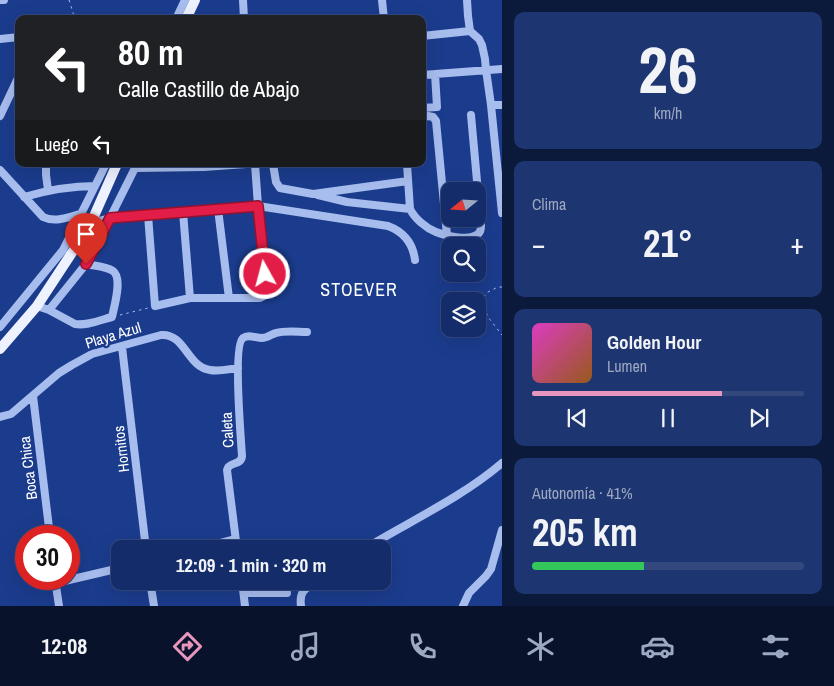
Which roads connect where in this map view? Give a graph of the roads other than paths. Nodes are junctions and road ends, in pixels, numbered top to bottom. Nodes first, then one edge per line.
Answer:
1 (0, 0) edge
2 (4, 0) edge
3 (195, 0) edge
4 (202, 0) edge
5 (243, 0) edge
6 (382, 0) edge
7 (467, 0) edge
8 (182, 1) edge
9 (177, 15) edge
10 (188, 15) edge
11 (244, 15) edge
12 (384, 15) edge
13 (470, 31) junction
14 (426, 36) edge
15 (15, 37) edge
16 (0, 39) edge
17 (502, 69) edge
18 (486, 70) junction
19 (435, 74) junction
20 (426, 75) edge
21 (15, 84) edge
22 (502, 104) edge
23 (491, 105) junction
24 (426, 108) edge
25 (471, 115) dead end
26 (0, 116) edge
27 (426, 116) edge
28 (498, 140) edge
29 (46, 167) edge
30 (104, 167) edge
31 (116, 167) edge
32 (136, 167) edge
33 (255, 167) edge
34 (274, 167) edge
35 (407, 167) edge
36 (0, 170) edge
37 (499, 175) edge
38 (408, 181) junction
39 (95, 186) junction
40 (48, 190) junction
41 (312, 193) junction
42 (24, 196) junction
43 (258, 206) junction
44 (410, 208) junction
45 (501, 208) edge
46 (218, 210) junction
47 (183, 212) junction
48 (81, 214) junction
49 (502, 214) edge
50 (148, 215) junction
51 (110, 218) junction
52 (91, 223) junction
53 (447, 235) junction
54 (415, 260) dead end
55 (86, 264) junction
56 (190, 298) junction
57 (229, 298) junction
58 (37, 306) junction
59 (49, 310) junction
60 (0, 327) edge
61 (307, 332) dead end
62 (122, 347) junction
63 (0, 349) edge
64 (238, 368) junction
65 (33, 396) junction
66 (0, 417) edge
67 (502, 463) edge
68 (49, 525) edge
69 (502, 530) edge
70 (145, 540) edge
71 (235, 540) edge
72 (379, 540) edge
73 (111, 570) edge
74 (80, 576) edge
75 (57, 590) edge
76 (151, 590) edge
77 (244, 590) edge
78 (303, 590) edge
79 (244, 593) junction
80 (287, 593) dead end
81 (59, 606) edge
82 (154, 606) edge
83 (245, 606) edge
84 (301, 606) edge
85 (463, 606) edge

1 - 2 street
3 - 4 street
3 - 10 main road
5 - 11 street
6 - 12 street
7 - 13 street
8 - 9 street
13 - 14 street
13 - 18 street
15 - 16 street
17 - 18 street
18 - 19 street
18 - 23 street
19 - 20 street
19 - 24 street
21 - 26 street
22 - 23 street
23 - 28 street
25 - 53 street
27 - 53 street
28 - 37 street
29 - 40 street
30 - 39 street
31 - 52 main road
32 - 51 street
33 - 43 street
34 - 41 street
35 - 38 street
36 - 42 street
37 - 45 street
38 - 41 street
38 - 44 street
39 - 40 street
39 - 48 street
40 - 42 street
41 - 44 street
42 - 48 street
43 - 46 street
43 - 54 street
43 - 57 street
44 - 53 street
45 - 49 street
46 - 47 street
46 - 57 street
47 - 50 street
47 - 56 street
48 - 60 street
50 - 51 street
50 - 56 street
51 - 52 street
51 - 55 street
52 - 58 main road
55 - 59 street
55 - 59 street
56 - 57 street
58 - 59 street
58 - 63 main road
61 - 64 street, Caleta
62 - 64 street, Playa Azul
62 - 65 street, Playa Azul
62 - 70 street, Hornitos
64 - 71 street, Caleta
65 - 66 street, Playa Azul
65 - 68 street, Boca Chica
67 - 72 street
69 - 85 street
73 - 74 street
75 - 81 street
76 - 82 street
77 - 79 street
78 - 84 street
79 - 80 street
79 - 83 street

